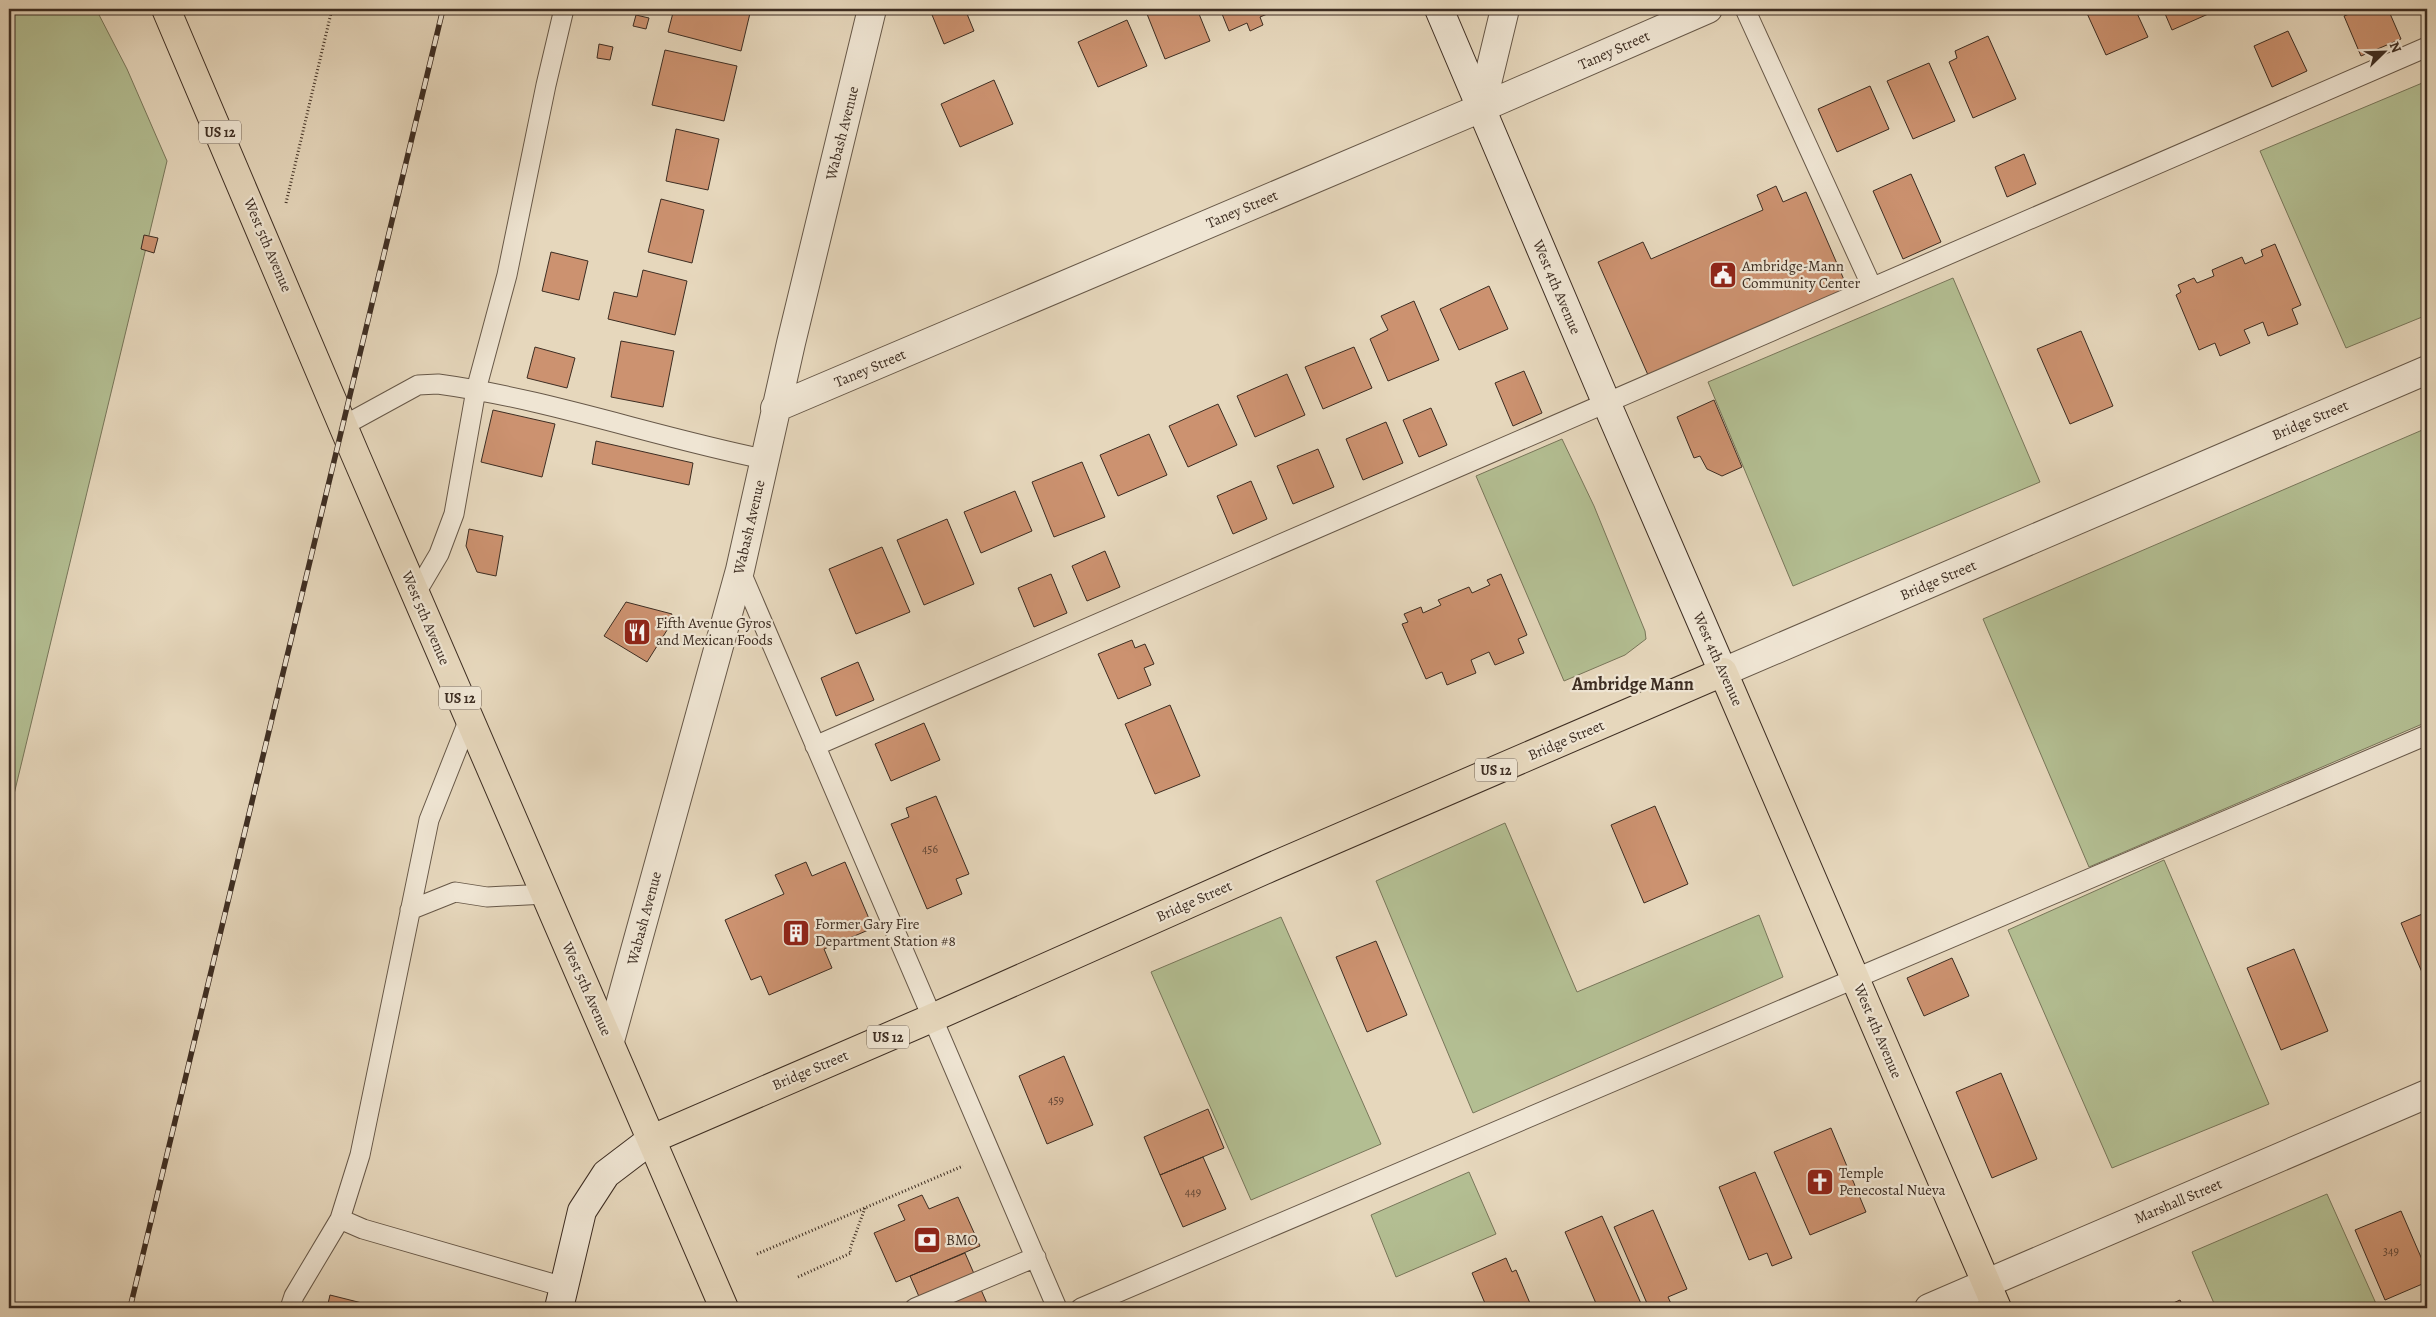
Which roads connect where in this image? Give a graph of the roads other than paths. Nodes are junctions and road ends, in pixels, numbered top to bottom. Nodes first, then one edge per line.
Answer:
1 (166, 9) edge
2 (564, 9) edge
3 (872, 9) edge
4 (1438, 9) edge
5 (1505, 9) edge
6 (1708, 9) edge
7 (1745, 9) edge
8 (2427, 48) edge
9 (1481, 108) junction
10 (1872, 287) junction
11 (2427, 370) edge
12 (476, 390) junction
13 (1606, 402) junction
14 (775, 408) junction
15 (343, 426) junction
16 (764, 459) junction
17 (740, 570) junction
18 (416, 594) junction
19 (1723, 672) junction
20 (469, 718) junction
21 (2427, 735) edge
22 (815, 746) junction
23 (546, 894) junction
24 (410, 910) junction
25 (1856, 979) junction
26 (932, 1018) junction
27 (610, 1042) junction
28 (2427, 1094) edge
29 (652, 1139) junction
30 (340, 1220) junction
31 (1036, 1257) junction
32 (1992, 1296) edge
33 (561, 1298) edge
34 (290, 1308) edge
35 (724, 1308) edge
36 (915, 1308) edge
37 (1057, 1308) edge
38 (1081, 1308) edge
39 (1930, 1308) edge

1 - 15 main road, West 5th Avenue / US 12
2 - 12 lane
3 - 14 street, Wabash Avenue
4 - 9 street, West 4th Avenue
5 - 9 street
6 - 9 street, Taney Street
7 - 10 lane
8 - 10 lane
9 - 13 street, West 4th Avenue
9 - 14 street, Taney Street
10 - 13 lane
11 - 19 street, Bridge Street
12 - 15 lane
12 - 16 lane
12 - 18 lane
13 - 19 street, West 4th Avenue
13 - 22 lane
14 - 16 street, Wabash Avenue
15 - 18 main road, West 5th Avenue / US 12
16 - 17 street, Wabash Avenue
17 - 22 lane
17 - 27 street, Wabash Avenue
18 - 20 main road, West 5th Avenue / US 12
19 - 25 main road, West 4th Avenue
19 - 26 main road, Bridge Street / US 12
20 - 23 main road, West 5th Avenue / US 12
20 - 24 lane
21 - 25 lane
22 - 26 lane
23 - 24 lane
23 - 27 main road, West 5th Avenue / US 12
24 - 30 lane
25 - 32 main road, West 4th Avenue
25 - 38 lane
26 - 29 main road, Bridge Street / US 12
26 - 31 lane
27 - 29 main road, West 5th Avenue / US 12
28 - 32 street, Marshall Street
29 - 33 street
29 - 35 main road, West 5th Avenue / US 12
30 - 33 lane
30 - 34 lane
31 - 36 lane
31 - 37 lane
32 - 39 street, Marshall Street

